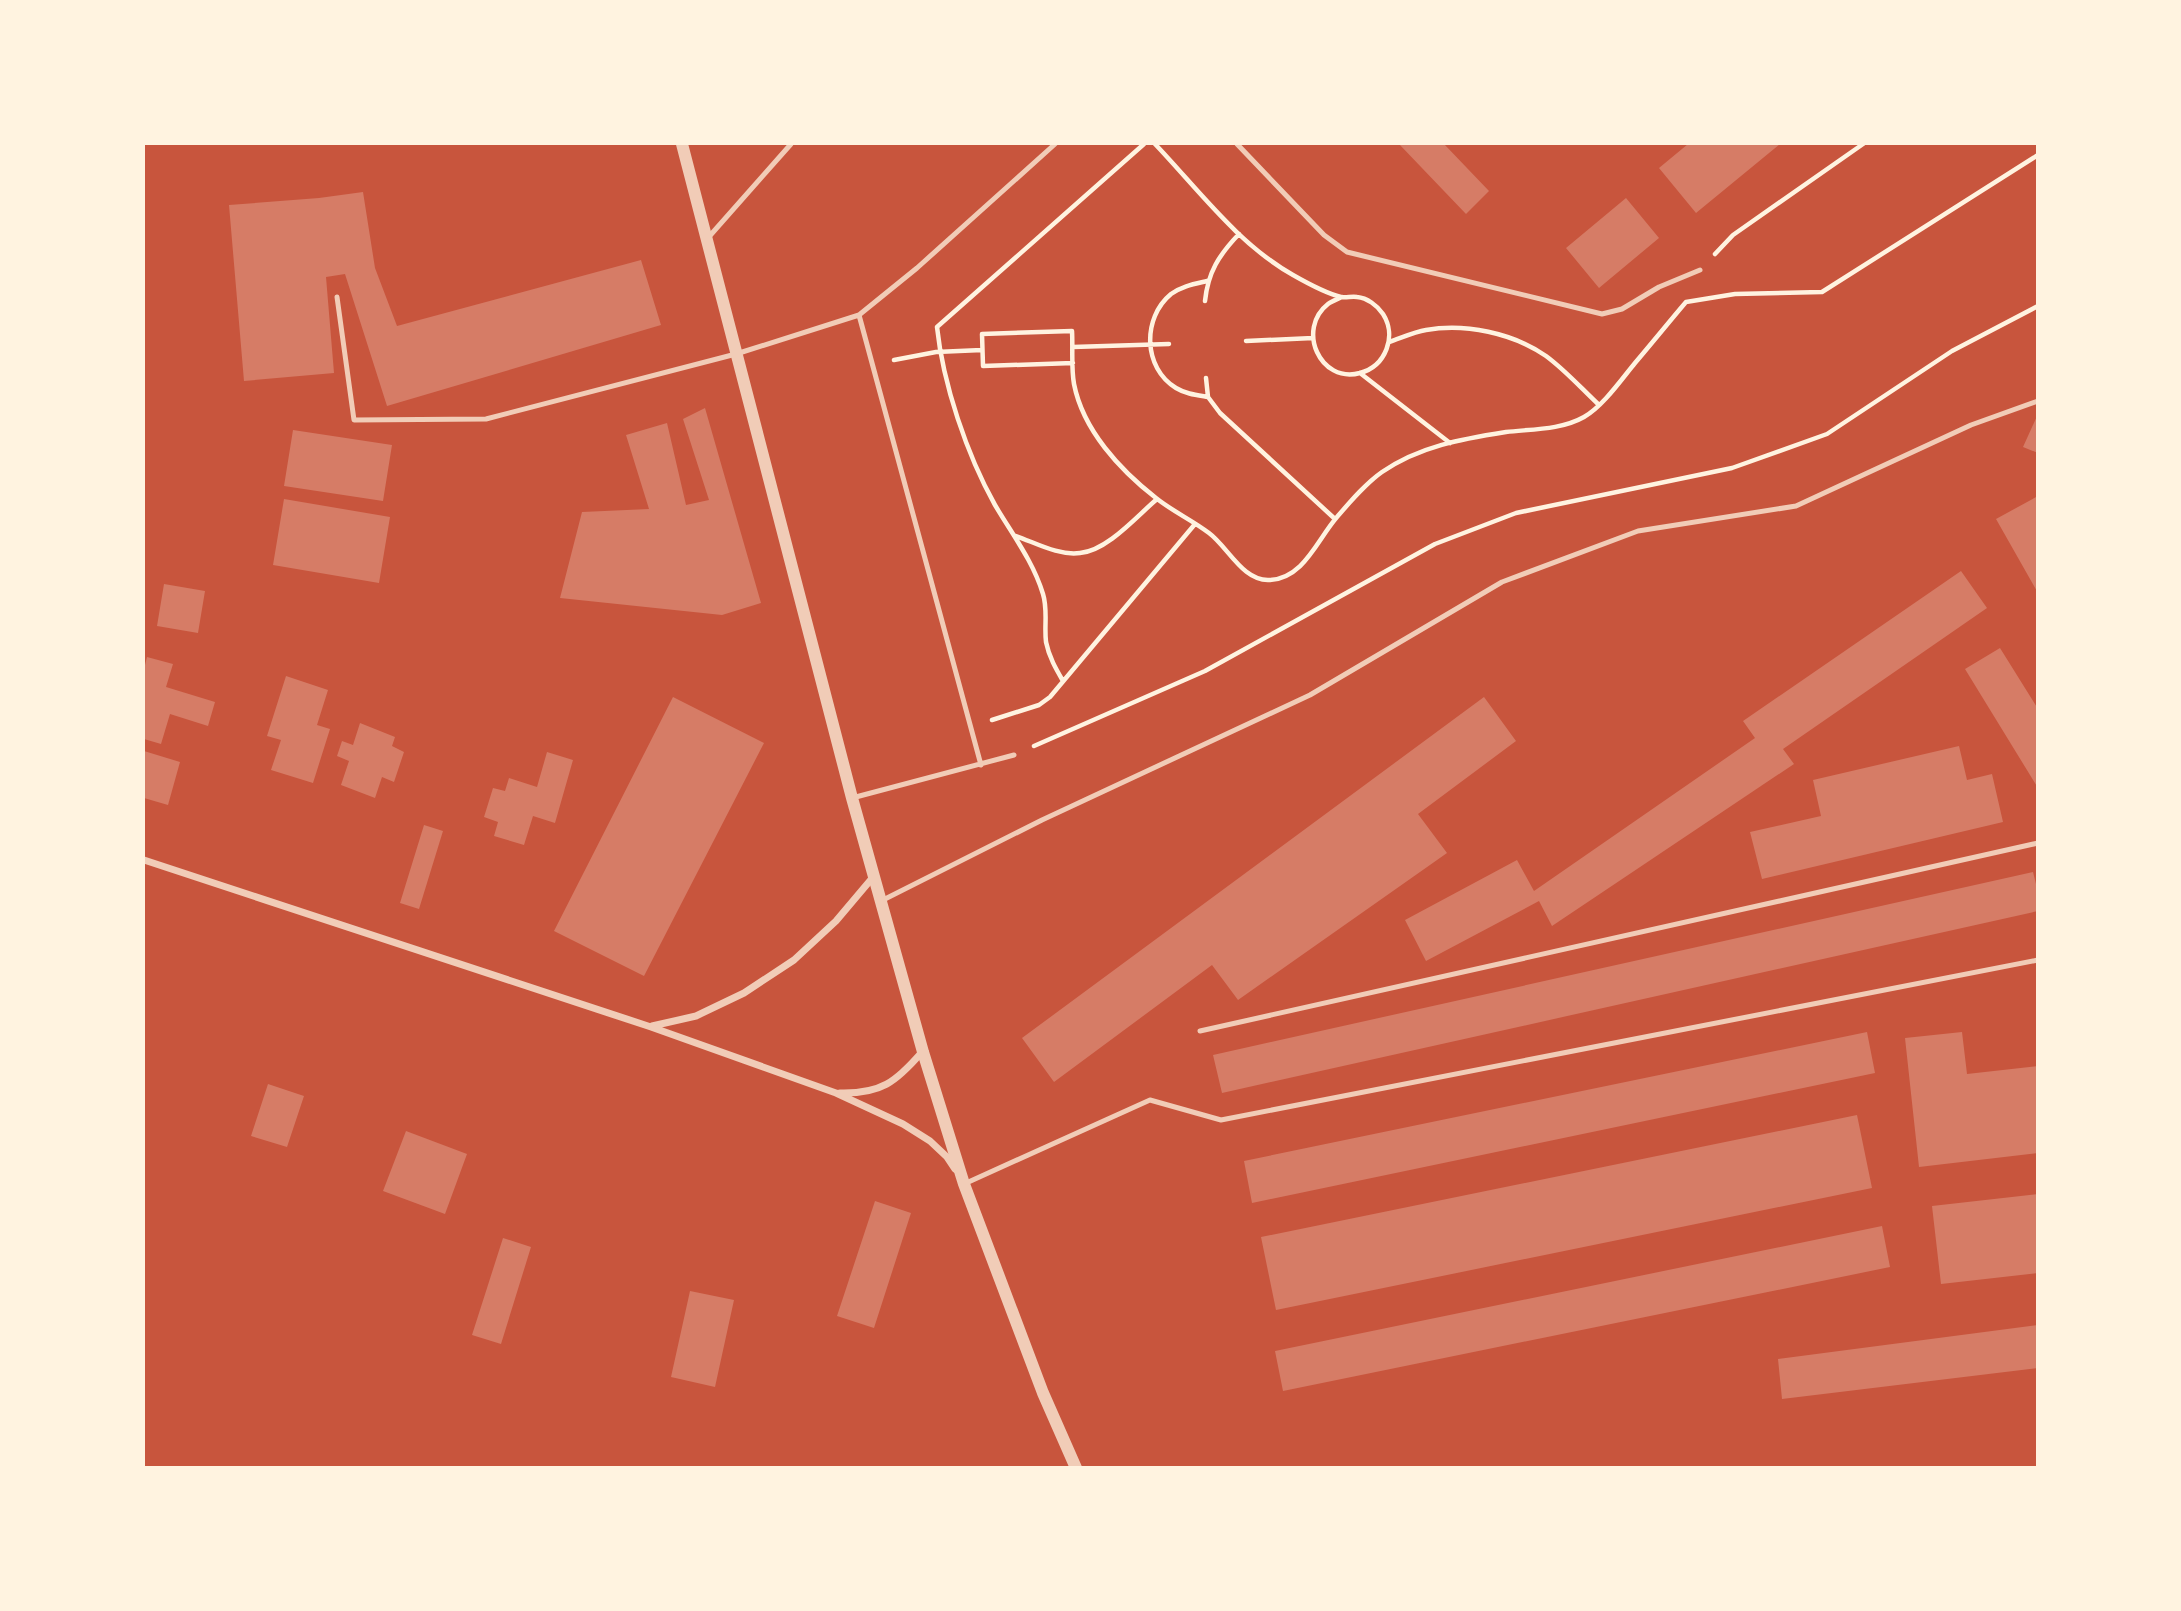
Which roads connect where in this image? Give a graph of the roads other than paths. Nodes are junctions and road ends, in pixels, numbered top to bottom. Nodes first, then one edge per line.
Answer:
1 (682, 144) edge
2 (791, 144) edge
3 (1055, 144) edge
4 (1237, 144) edge
5 (707, 239) junction
6 (1700, 270) road end
7 (337, 297) dead end
8 (859, 315) junction
9 (736, 354) junction
10 (2038, 401) edge
11 (1014, 755) road end
12 (981, 765) junction
13 (852, 798) junction
14 (2038, 843) edge
15 (144, 860) edge
16 (874, 876) junction
17 (881, 901) junction
18 (2038, 960) edge
19 (651, 1027) junction
20 (1200, 1031) dead end
21 (923, 1052) junction
22 (836, 1093) junction
23 (964, 1184) junction
24 (1076, 1468) edge

1 - 5 street
2 - 5 lane
3 - 8 lane
4 - 6 lane
5 - 9 street
7 - 9 lane
8 - 9 lane
8 - 12 lane
9 - 13 street
10 - 17 lane
11 - 12 lane
12 - 13 lane
13 - 16 street
14 - 20 lane
15 - 19 street
16 - 17 street
16 - 19 street
17 - 21 street
18 - 23 lane
19 - 22 street
21 - 22 street
21 - 23 street
22 - 23 street
23 - 24 street

